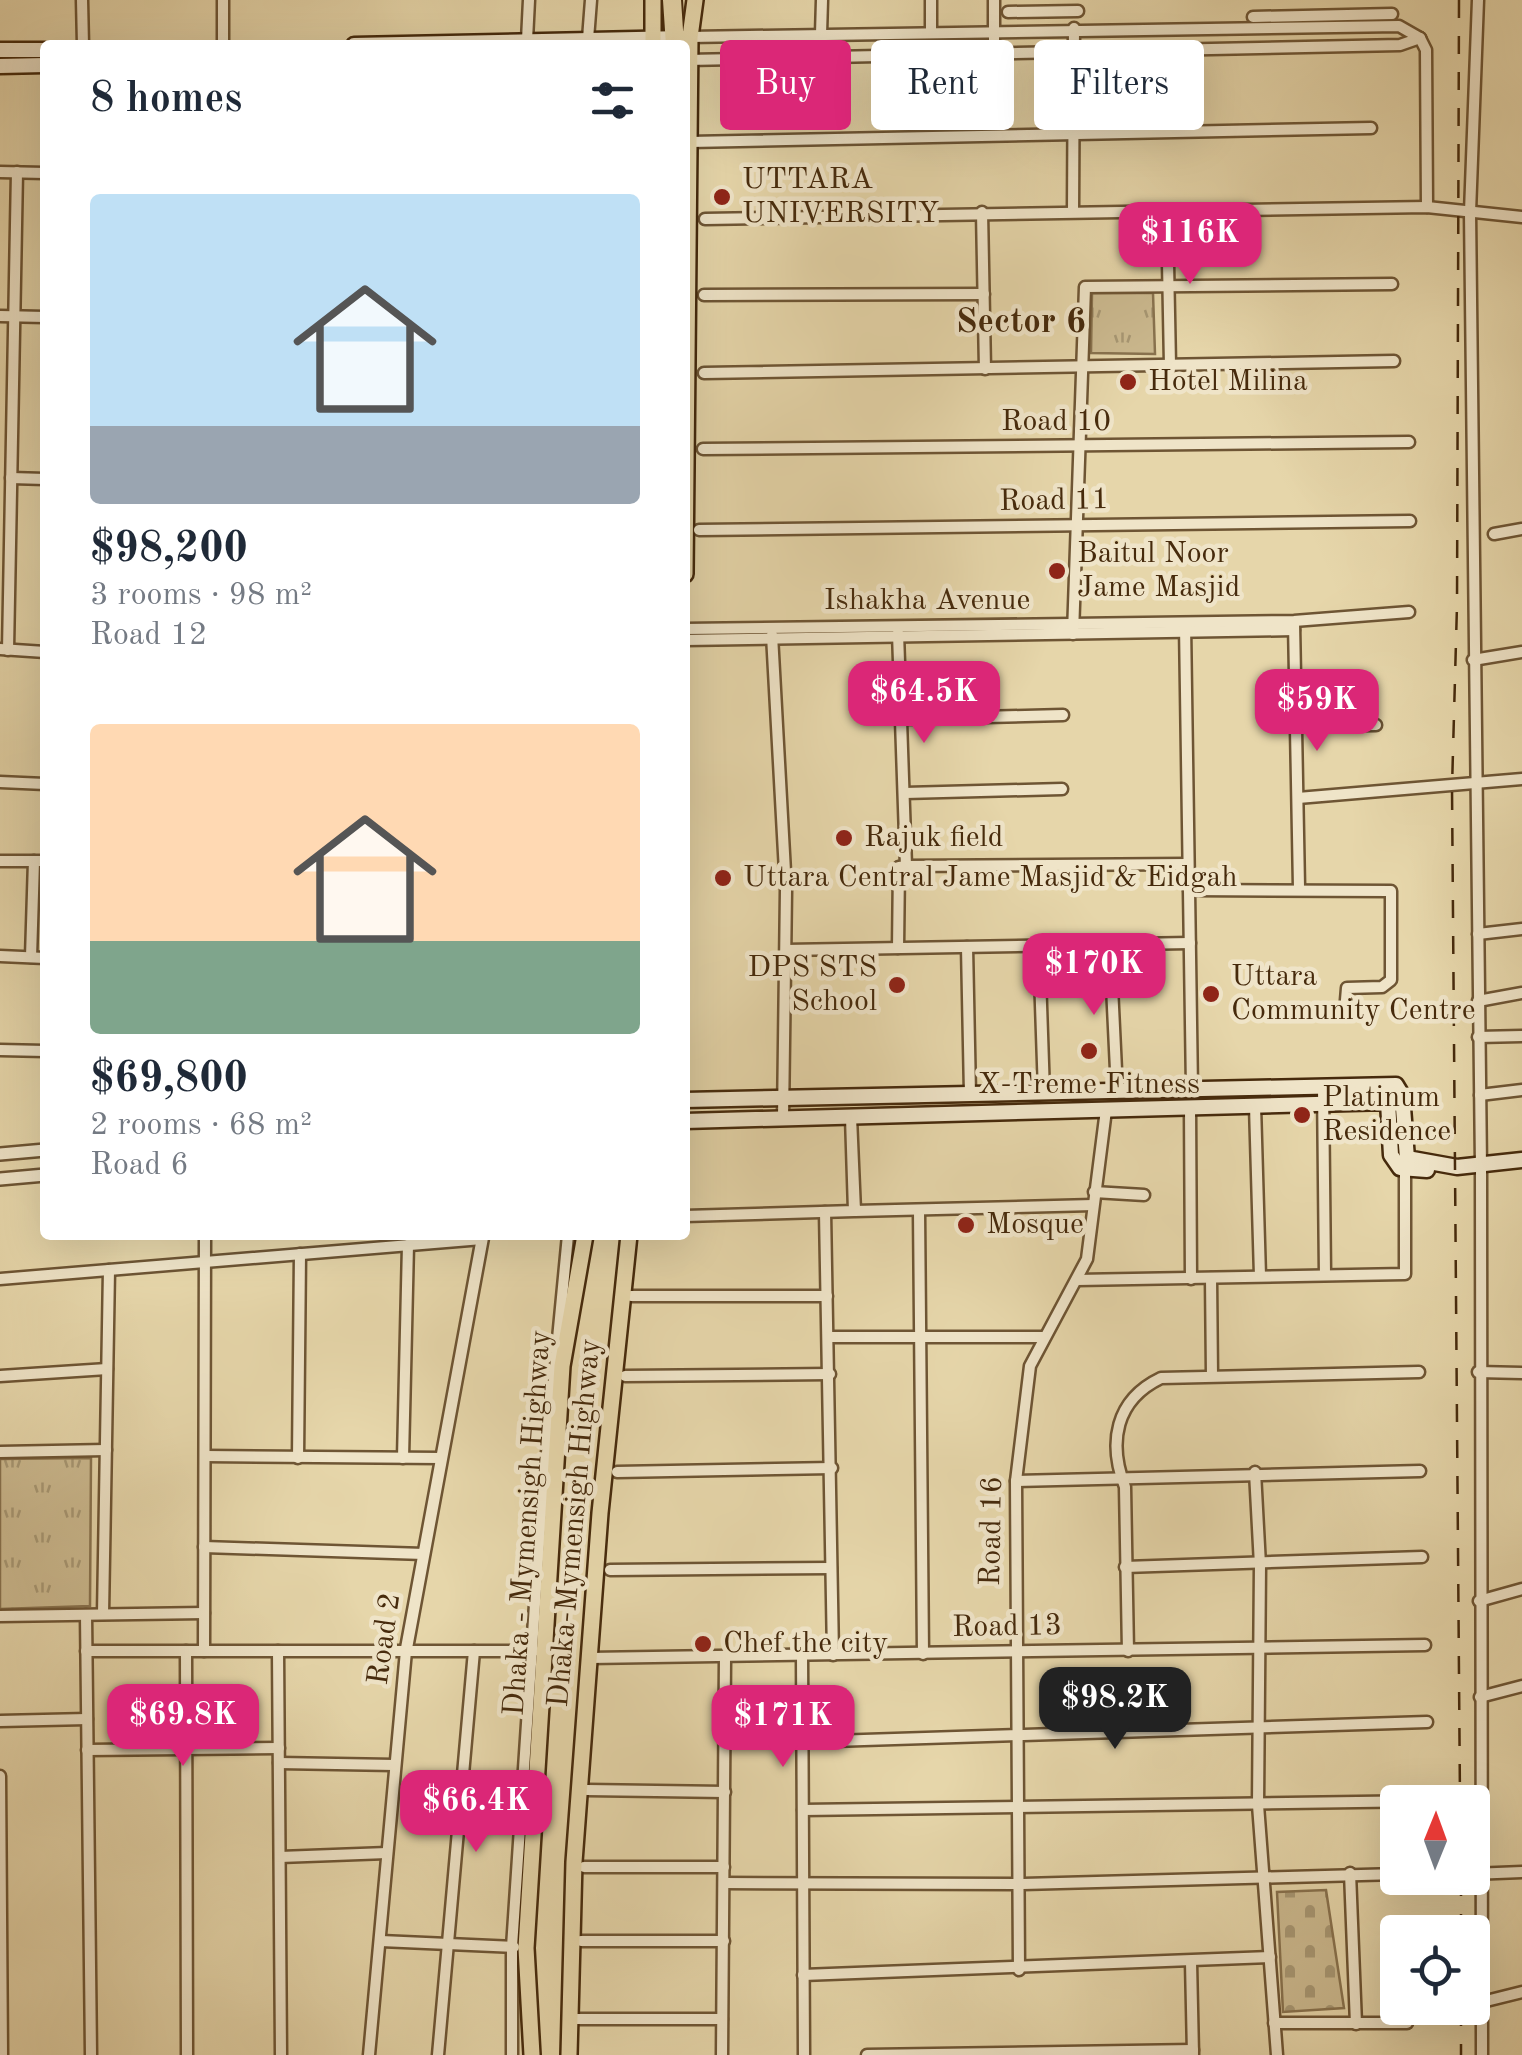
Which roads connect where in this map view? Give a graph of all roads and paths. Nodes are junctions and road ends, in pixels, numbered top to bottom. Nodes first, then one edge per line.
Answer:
1 (82, 0) edge
2 (223, 0) edge
3 (528, 0) edge
4 (591, 0) edge
5 (653, 0) edge
6 (672, 0) edge
7 (695, 0) edge
8 (822, 0) edge
9 (931, 0) edge
10 (994, 0) edge
11 (1322, 0) edge
12 (1478, 0) edge
13 (1045, 6) edge
14 (1078, 11) dead end
15 (1008, 12) dead end
16 (1392, 14) dead end
17 (1253, 17) dead end
18 (1323, 21) junction
19 (1045, 28) junction
20 (1074, 28) junction
21 (994, 29) junction
22 (931, 31) junction
23 (821, 34) junction
24 (1420, 38) junction
25 (588, 39) junction
26 (83, 40) edge
27 (223, 40) edge
28 (526, 40) joint
29 (610, 40) edge
30 (653, 40) edge
31 (680, 40) edge
32 (994, 40) edge
33 (1074, 40) edge
34 (1204, 48) edge
35 (0, 50) edge
36 (40, 50) edge
37 (871, 55) edge
38 (690, 60) edge
39 (40, 65) edge
40 (0, 66) edge
41 (690, 100) edge
42 (1371, 128) dead end
43 (1072, 132) junction
44 (697, 142) junction
45 (0, 172) edge
46 (17, 172) junction
47 (40, 172) edge
48 (1427, 207) junction
49 (1073, 211) junction
50 (1166, 211) junction
51 (982, 212) junction
52 (1470, 212) junction
53 (1522, 217) edge
54 (705, 219) dead end
55 (1392, 284) dead end
56 (1170, 288) junction
57 (984, 294) junction
58 (704, 296) dead end
59 (0, 316) edge
60 (14, 316) junction
61 (40, 317) edge
62 (1394, 361) dead end
63 (1170, 365) junction
64 (1084, 368) junction
65 (985, 369) junction
66 (704, 373) dead end
67 (690, 394) edge
68 (1408, 442) dead end
69 (1082, 447) junction
70 (703, 449) dead end
71 (8, 469) edge
72 (40, 478) edge
73 (1410, 521) dead end
74 (1079, 526) junction
75 (1522, 529) edge
76 (699, 530) dead end
77 (1494, 534) dead end
78 (5, 559) edge
79 (1410, 612) dead end
80 (1294, 625) junction
81 (1185, 627) junction
82 (690, 629) edge
83 (1073, 630) junction
84 (772, 633) junction
85 (898, 633) junction
86 (690, 640) edge
87 (4, 650) edge
88 (40, 652) edge
89 (1522, 652) edge
90 (1473, 660) junction
91 (1063, 715) dead end
92 (903, 719) junction
93 (1376, 724) dead end
94 (1297, 726) junction
95 (1522, 778) edge
96 (0, 782) edge
97 (40, 784) edge
98 (1476, 784) junction
99 (1062, 789) dead end
100 (905, 793) junction
101 (1298, 798) junction
102 (0, 861) edge
103 (40, 861) edge
104 (1188, 864) junction
105 (906, 866) junction
106 (1300, 887) junction
107 (1189, 890) junction
108 (1522, 929) edge
109 (1478, 934) junction
110 (1190, 943) junction
111 (1110, 944) junction
112 (1040, 946) junction
113 (967, 947) junction
114 (898, 948) junction
115 (786, 950) junction
116 (0, 956) edge
117 (31, 958) junction
118 (40, 958) edge
119 (1522, 993) edge
120 (1478, 1002) junction
121 (1345, 1012) dead end
122 (1522, 1036) edge
123 (1478, 1037) junction
124 (0, 1050) edge
125 (40, 1050) edge
126 (1323, 1086) junction
127 (1192, 1089) junction
128 (1522, 1090) edge
129 (1116, 1091) junction
130 (1044, 1093) junction
131 (970, 1094) junction
132 (1480, 1095) junction
133 (783, 1098) junction
134 (690, 1100) edge
135 (1322, 1104) junction
136 (1255, 1106) junction
137 (1190, 1108) junction
138 (1106, 1110) junction
139 (851, 1117) junction
140 (783, 1118) junction
141 (690, 1121) edge
142 (40, 1150) edge
143 (0, 1154) edge
144 (852, 1154) junction
145 (1522, 1160) edge
146 (1451, 1165) junction
147 (1480, 1166) junction
148 (1405, 1169) junction
149 (40, 1175) edge
150 (0, 1179) edge
151 (1094, 1192) junction
152 (1144, 1195) dead end
153 (1092, 1205) junction
154 (918, 1210) junction
155 (825, 1212) junction
156 (690, 1216) edge
157 (205, 1240) edge
158 (455, 1240) edge
159 (482, 1240) edge
160 (568, 1240) edge
161 (584, 1240) edge
162 (629, 1240) edge
163 (408, 1245) junction
164 (300, 1254) junction
165 (205, 1262) junction
166 (109, 1270) junction
167 (1325, 1275) junction
168 (1260, 1276) junction
169 (0, 1278) edge
170 (1211, 1278) junction
171 (1191, 1279) junction
172 (1077, 1280) junction
173 (630, 1296) dead end
174 (827, 1296) junction
175 (921, 1335) junction
176 (829, 1336) junction
177 (1042, 1337) junction
178 (107, 1369) junction
179 (1419, 1372) dead end
180 (1478, 1372) junction
181 (1522, 1373) edge
182 (830, 1374) junction
183 (0, 1376) edge
184 (625, 1376) dead end
185 (1212, 1376) junction
186 (106, 1450) junction
187 (0, 1452) edge
188 (204, 1456) junction
189 (298, 1458) junction
190 (402, 1458) junction
191 (442, 1458) junction
192 (832, 1468) junction
193 (617, 1472) dead end
194 (1256, 1472) junction
195 (1420, 1472) dead end
196 (1120, 1477) junction
197 (1016, 1480) junction
198 (204, 1547) junction
199 (424, 1554) junction
200 (1422, 1558) dead end
201 (1260, 1565) junction
202 (1125, 1567) junction
203 (831, 1568) junction
204 (610, 1570) dead end
205 (1522, 1588) edge
206 (1479, 1601) junction
207 (204, 1613) junction
208 (103, 1614) junction
209 (86, 1615) junction
210 (0, 1616) edge
211 (1425, 1645) dead end
212 (1260, 1648) junction
213 (86, 1650) junction
214 (186, 1650) junction
215 (1016, 1650) junction
216 (204, 1651) junction
217 (278, 1651) junction
218 (406, 1651) junction
219 (474, 1651) junction
220 (534, 1651) junction
221 (1128, 1651) junction
222 (923, 1654) junction
223 (802, 1655) junction
224 (833, 1655) junction
225 (590, 1658) junction
226 (724, 1658) junction
227 (1522, 1686) edge
228 (1480, 1696) junction
229 (87, 1720) junction
230 (0, 1721) edge
231 (1426, 1722) dead end
232 (1260, 1726) junction
233 (1017, 1736) junction
234 (802, 1742) junction
235 (279, 1748) junction
236 (186, 1749) junction
237 (87, 1750) junction
238 (279, 1763) junction
239 (394, 1765) junction
240 (0, 1776) edge
241 (1478, 1785) edge
242 (587, 1790) dead end
243 (725, 1792) junction
244 (1380, 1801) edge
245 (1258, 1805) junction
246 (1017, 1808) junction
247 (804, 1810) junction
248 (386, 1852) junction
249 (280, 1857) junction
250 (584, 1867) dead end
251 (724, 1867) junction
252 (1522, 1872) edge
253 (1490, 1873) edge
254 (1350, 1874) junction
255 (1380, 1874) edge
256 (1262, 1876) junction
257 (724, 1883) junction
258 (1017, 1884) junction
259 (803, 1885) junction
260 (581, 1940) dead end
261 (380, 1941) junction
262 (724, 1941) junction
263 (448, 1944) junction
264 (519, 1947) junction
265 (1270, 1957) junction
266 (1192, 1962) junction
267 (1019, 1970) junction
268 (804, 1975) junction
269 (1522, 1992) edge
270 (1490, 2000) edge
271 (722, 2019) junction
272 (574, 2020) dead end
273 (1274, 2023) junction
274 (1356, 2024) junction
275 (1380, 2024) edge
276 (1482, 2025) edge
277 (1193, 2052) edge
278 (2, 2055) edge
279 (91, 2055) edge
280 (187, 2055) edge
281 (281, 2055) edge
282 (369, 2055) edge
283 (438, 2055) edge
284 (512, 2055) edge
285 (532, 2055) edge
286 (569, 2055) edge
287 (722, 2055) edge
288 (804, 2055) edge
289 (867, 2055) edge
290 (1277, 2055) edge
291 (1482, 2055) edge

1 - 26 street
2 - 27 street
3 - 28 street
4 - 25 street
5 - 30 highway
6 - 31 highway
7 - 31 highway
8 - 23 street
9 - 22 street
10 - 21 street
11 - 18 street
12 - 52 street
13 - 14 street
13 - 15 street
13 - 19 street
16 - 18 street
17 - 18 street
18 - 20 street
18 - 24 street
19 - 20 street
19 - 21 street
20 - 33 street
21 - 22 street
21 - 32 street
22 - 23 street
23 - 31 street
24 - 34 street
24 - 48 street
25 - 28 main road
25 - 29 main road
35 - 36 main road
37 - 38 street
39 - 40 main road
41 - 44 highway
42 - 43 street
43 - 44 street
43 - 49 street
44 - 67 highway
45 - 46 street
46 - 47 street
46 - 60 street
48 - 50 street
48 - 52 street
49 - 50 street
49 - 51 street
50 - 56 street
51 - 54 street
51 - 57 street
52 - 53 street
52 - 90 street
55 - 56 street
56 - 63 street
56 - 64 street
57 - 58 street
57 - 65 street
59 - 60 street
60 - 61 street
60 - 71 street
62 - 63 street
63 - 64 street
64 - 65 street
64 - 69 street
65 - 66 street
68 - 69 street, Road 10
69 - 70 street, Road 10
69 - 74 street
71 - 72 street
71 - 78 street
73 - 74 street, Road 11
74 - 76 street, Road 11
74 - 83 street
75 - 77 street
78 - 87 street
79 - 80 street
80 - 81 street, Ishakha Avenue
80 - 94 street
81 - 83 street, Ishakha Avenue
81 - 104 street
82 - 84 street, Ishakha Avenue
83 - 85 street, Ishakha Avenue
84 - 85 street, Ishakha Avenue
84 - 86 street
84 - 115 street
85 - 92 street
87 - 88 street
89 - 90 street
90 - 98 street
91 - 92 street
92 - 100 street
93 - 94 street
94 - 101 street
95 - 98 street
96 - 97 street
98 - 101 street
98 - 109 street
99 - 100 street
100 - 105 street
101 - 106 street
102 - 103 street
103 - 117 street
104 - 105 street
104 - 107 street
105 - 114 street
106 - 107 street
106 - 121 street
107 - 110 street
108 - 109 street
109 - 120 street
110 - 111 street
110 - 127 street
111 - 112 street
111 - 129 street
112 - 113 street
112 - 130 street
113 - 114 street
113 - 131 street
114 - 115 street
115 - 133 street
116 - 117 street
117 - 118 street
119 - 120 street
120 - 123 street
122 - 123 street
123 - 132 street
124 - 125 street
126 - 127 main road
126 - 135 street
126 - 146 main road
127 - 129 main road
128 - 132 street
129 - 130 main road
130 - 131 main road
131 - 133 main road
132 - 147 street
133 - 134 main road
133 - 140 street
135 - 136 main road
135 - 148 main road
135 - 167 street
136 - 137 main road
136 - 168 street
137 - 138 main road
137 - 171 street
138 - 139 main road
138 - 151 street, Road 16
139 - 140 main road
139 - 144 street
140 - 141 main road
142 - 143 street
144 - 154 street
144 - 155 street
145 - 147 main road
146 - 147 main road
146 - 148 main road
147 - 180 street
148 - 167 street
149 - 150 street
151 - 152 street
151 - 153 street, Road 16
153 - 154 street
153 - 172 street, Road 16
154 - 175 street
155 - 156 street
155 - 174 street
157 - 165 street
158 - 163 street
159 - 191 street, Road 2
160 - 220 street
161 - 264 highway, Dhaka - Mymensigh Highway
162 - 225 highway, Dhaka-Mymensigh Highway
163 - 164 street
163 - 190 street
164 - 165 street
164 - 189 street
165 - 166 street
165 - 188 street
166 - 169 street
166 - 178 street
167 - 168 street
168 - 170 street
170 - 171 street
170 - 185 street
171 - 172 street
172 - 177 street, Road 16
173 - 174 street
174 - 176 street
175 - 176 street
175 - 177 street
175 - 222 street
176 - 182 street
177 - 197 street, Road 16
178 - 183 street
178 - 186 street
179 - 185 street
180 - 181 street
180 - 206 street
182 - 184 street
182 - 192 street
185 - 196 street
186 - 187 street
186 - 208 street
188 - 189 street
188 - 198 street
189 - 190 street
190 - 191 street
191 - 199 street, Road 2
192 - 193 street
192 - 203 street
194 - 195 street
194 - 196 street
194 - 201 street
196 - 197 street
196 - 202 street
197 - 215 street, Road 16
198 - 199 street
198 - 207 street
199 - 218 street, Road 2
200 - 201 street
201 - 202 street
201 - 212 street
202 - 221 street
203 - 204 street
203 - 224 street
205 - 206 street
206 - 228 street
207 - 208 street
207 - 216 street
208 - 209 street
209 - 210 street
209 - 213 street
211 - 212 street, Road 13
212 - 221 street, Road 13
212 - 232 street
213 - 214 street
213 - 229 street
214 - 216 street
214 - 236 street
215 - 221 street, Road 13
215 - 222 street, Road 13
215 - 233 street, Road 16
216 - 217 street
217 - 218 street
217 - 235 street
218 - 219 street
218 - 239 street, Road 2
219 - 220 street
219 - 263 street
220 - 264 street
222 - 224 street, Road 13
223 - 224 street, Road 13
223 - 226 street, Road 13
223 - 234 street
225 - 226 street, Road 13
225 - 286 highway, Dhaka-Mymensigh Highway
226 - 243 street
227 - 228 street
228 - 241 street
229 - 230 street
229 - 237 street
231 - 232 street
232 - 233 street
232 - 245 street
233 - 234 street
233 - 246 street, Road 16
234 - 247 street
235 - 236 street
235 - 238 street
236 - 237 street
236 - 280 street
237 - 279 street
238 - 239 street
238 - 249 street
239 - 248 street, Road 2
240 - 278 street
242 - 243 street
243 - 251 street
244 - 245 street
245 - 246 street
245 - 256 street
246 - 247 street
246 - 258 street, Road 16
247 - 259 street
248 - 249 street
248 - 261 street, Road 2
249 - 281 street
250 - 251 street
251 - 257 street
252 - 253 street
254 - 255 street
254 - 256 street
254 - 274 street
256 - 258 street
256 - 265 street
257 - 259 street
257 - 262 street
258 - 259 street
258 - 267 street, Road 16
259 - 268 street
260 - 262 street
261 - 263 street
261 - 282 street, Road 2
262 - 271 street
263 - 264 street
263 - 283 street
264 - 284 street
264 - 285 highway, Dhaka - Mymensigh Highway
265 - 266 street
265 - 273 street
266 - 267 street
266 - 277 street
267 - 268 street
268 - 288 street
269 - 270 street
271 - 272 street
271 - 287 street
273 - 274 street
273 - 290 street
274 - 275 street
276 - 291 street
277 - 289 street

